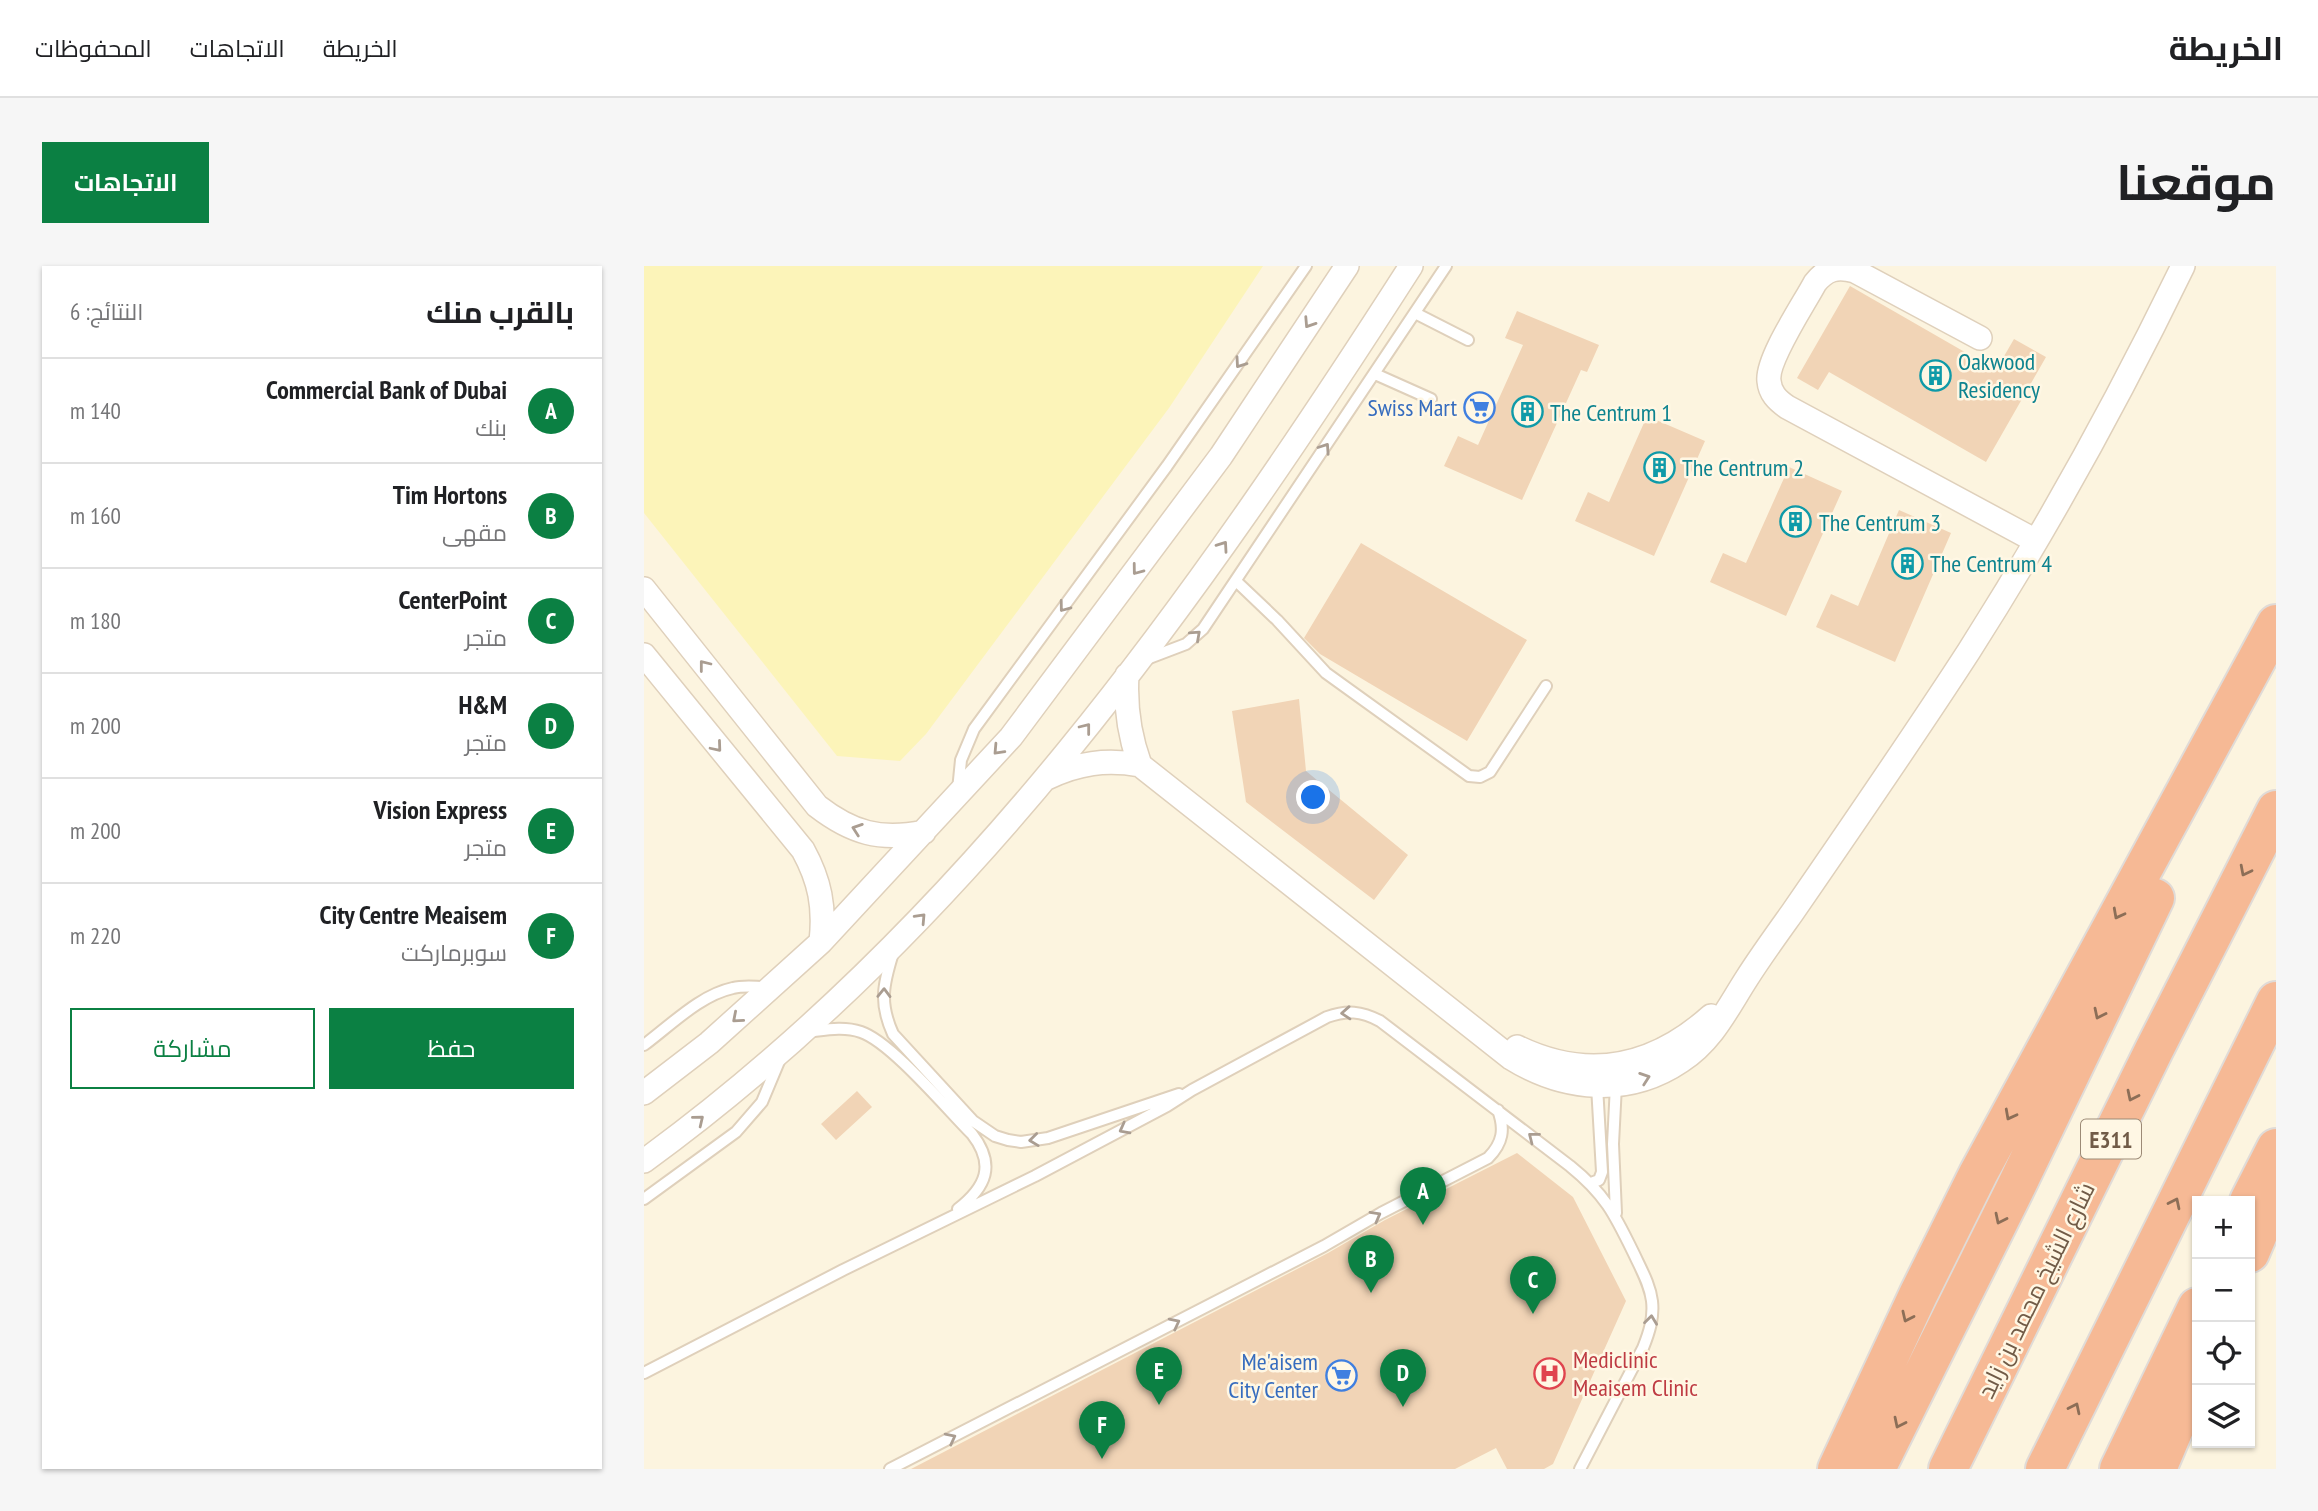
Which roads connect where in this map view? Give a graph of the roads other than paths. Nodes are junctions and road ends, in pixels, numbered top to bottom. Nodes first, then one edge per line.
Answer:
1 (1306, 266) edge
2 (1347, 266) edge
3 (1410, 266) edge
4 (1446, 266) edge
5 (2183, 266) edge
6 (1415, 313) junction
7 (1980, 338) dead end
8 (1468, 340) dead end
9 (1375, 374) junction
10 (1432, 399) dead end
11 (2036, 541) junction
12 (1236, 582) junction
13 (644, 589) edge
14 (2276, 624) edge
15 (644, 655) edge
16 (2256, 660) junction
17 (1131, 669) junction
18 (1546, 686) dead end
19 (1140, 765) junction
20 (1047, 778) junction
21 (958, 793) junction
22 (2276, 810) edge
23 (924, 832) junction
24 (821, 942) junction
25 (895, 946) junction
26 (1747, 978) junction
27 (773, 987) junction
28 (2276, 1001) edge
29 (1473, 1026) junction
30 (793, 1040) junction
31 (644, 1045) edge
32 (1606, 1085) junction
33 (1192, 1090) junction
34 (644, 1093) edge
35 (1498, 1110) junction
36 (2276, 1148) edge
37 (644, 1161) edge
38 (1591, 1183) junction
39 (2276, 1192) edge
40 (2252, 1196) edge
41 (644, 1199) edge
42 (1616, 1216) junction
43 (942, 1223) junction
44 (2255, 1241) edge
45 (2192, 1317) edge
46 (644, 1373) edge
47 (2193, 1385) edge
48 (890, 1469) edge
49 (1580, 1469) edge
50 (1837, 1469) edge
51 (1876, 1469) edge
52 (1948, 1469) edge
53 (2045, 1469) edge
54 (2119, 1469) edge
55 (2157, 1469) edge

1 -> 21 lane
2 -> 21 street
17 -> 3 street
4 - 6 lane
5 - 11 street
6 - 8 lane
6 - 9 lane
7 - 11 street
9 - 10 lane
12 -> 9 lane
11 - 26 street
17 -> 12 lane
12 - 18 lane
23 -> 13 street
14 - 16 highway
15 -> 24 street
16 -> 50 highway
16 -> 51 highway
17 - 19 street
20 -> 17 street
19 - 20 street
19 - 29 street
25 -> 20 street
21 - 23 street
22 -> 52 highway, شارع الشيخ محمد بن زايد / E311
23 - 24 street
24 - 27 street
25 - 30 street
33 -> 25 lane
26 - 29 street
32 -> 26 street
27 - 31 lane
27 -> 34 street
53 -> 28 highway
29 - 32 street
37 -> 30 street
30 - 41 lane
30 - 43 lane
32 - 38 lane
32 - 42 lane
35 -> 33 lane
33 -> 43 lane
38 -> 35 lane
48 -> 35 lane
36 - 40 highway
38 - 42 lane
39 - 44 highway
49 -> 42 lane
43 - 46 lane
45 - 54 highway
47 - 55 highway

